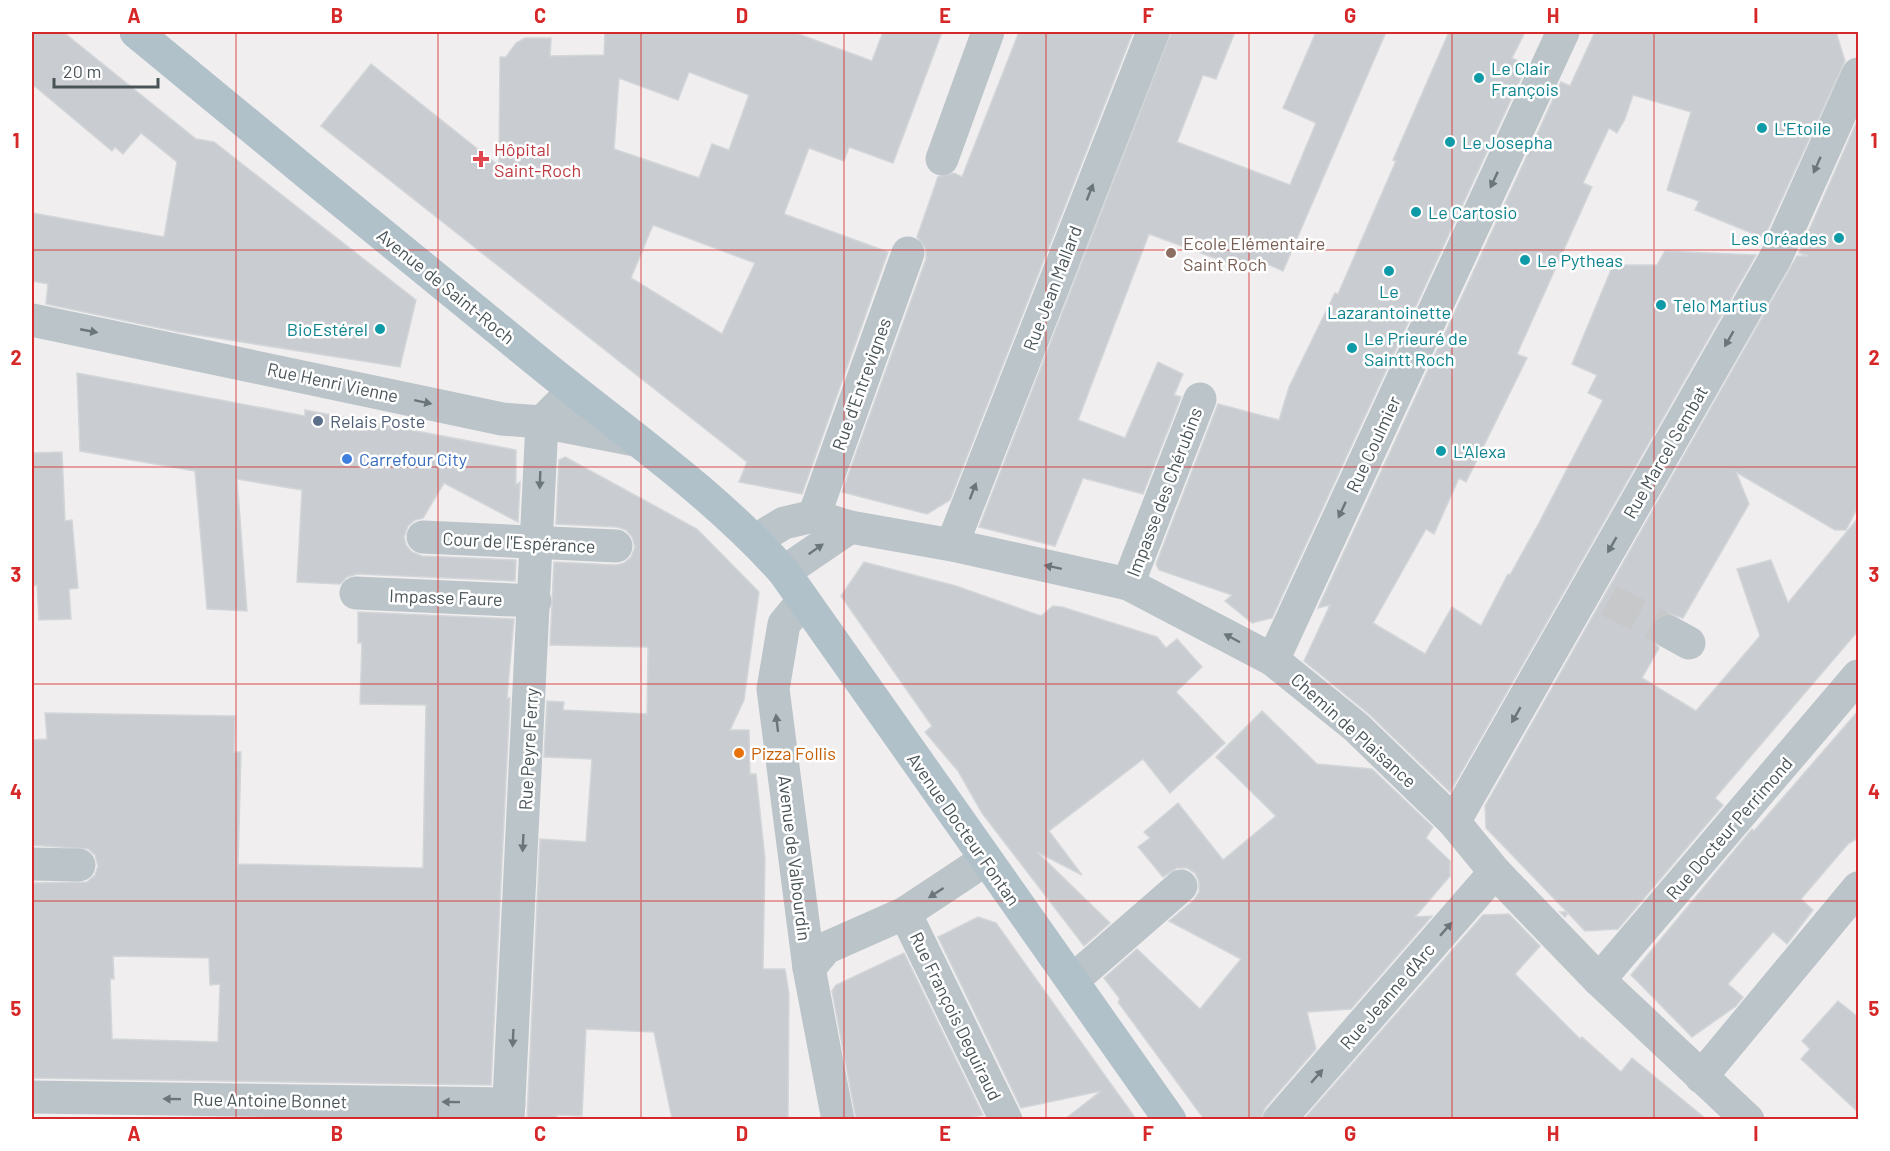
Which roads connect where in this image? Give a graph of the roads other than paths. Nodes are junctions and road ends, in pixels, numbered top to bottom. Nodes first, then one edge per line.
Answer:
1 (136, 32) edge
2 (988, 32) edge
3 (1153, 32) edge
4 (1563, 32) edge
5 (1858, 74) edge
6 (942, 159) dead end
7 (908, 253) dead end
8 (32, 320) edge
9 (573, 391) junction
10 (1200, 399) dead end
11 (542, 422) junction
12 (635, 440) junction
13 (813, 516) junction
14 (850, 527) junction
15 (423, 537) dead end
16 (756, 540) junction
17 (537, 543) junction
18 (951, 545) junction
19 (616, 546) dead end
20 (784, 572) junction
21 (1128, 584) junction
22 (356, 593) dead end
23 (535, 601) junction
24 (803, 601) junction
25 (1273, 660) junction
26 (1858, 676) edge
27 (1454, 822) junction
28 (985, 860) junction
29 (32, 864) edge
30 (79, 865) dead end
31 (1495, 872) junction
32 (1181, 886) dead end
33 (1858, 888) edge
34 (905, 913) junction
35 (809, 968) junction
36 (1073, 980) junction
37 (1599, 980) junction
38 (1701, 1077) junction
39 (32, 1097) edge
40 (509, 1112) edge
41 (838, 1119) edge
42 (1006, 1119) edge
43 (1170, 1119) edge
44 (1279, 1119) edge
45 (1748, 1119) edge

1 - 9 main road, Avenue de Saint-Roch
2 - 6 street
18 -> 3 street, Rue Jean Mallard
4 -> 25 street, Rue Coulmier
5 -> 27 street, Rue Marcel Sembat
7 - 13 street, Rue d'Entrevignes
8 -> 11 street, Rue Henri Vienne
9 - 11 street
9 - 12 main road, Avenue de Saint-Roch
10 - 21 street, Impasse des Chérubins
11 - 12 street, Rue Henri Vienne
11 -> 17 street, Rue Peyre Ferry
12 - 16 main road, Avenue de Saint-Roch
13 - 14 street, Chemin de Plaisance
13 - 16 street
14 - 18 street, Chemin de Plaisance
20 -> 14 street
15 - 17 street, Cour de l'Espérance
16 - 20 main road, Avenue Docteur Fontan
17 - 19 street, Cour de l'Espérance
17 - 23 street, Rue Peyre Ferry
21 -> 18 street, Chemin de Plaisance
20 - 24 main road, Avenue Docteur Fontan
25 -> 21 street, Chemin de Plaisance
22 - 23 street, Impasse Faure
23 -> 40 street, Rue Peyre Ferry
24 - 28 main road, Avenue Docteur Fontan
35 -> 24 street, Avenue de Valbourdin
25 - 27 street, Chemin de Plaisance
26 - 37 street, Rue Docteur Perrimond
27 - 31 street, Chemin de Plaisance
28 -> 34 street
28 - 36 main road, Avenue Docteur Fontan
29 - 30 street
31 - 37 street, Chemin de Plaisance
44 -> 31 street, Rue Jeanne d'Arc
32 - 36 street
33 - 38 street
34 - 35 street
34 - 42 street, Rue François Deguiraud
35 - 41 street, Avenue de Valbourdin
36 - 43 main road, Avenue Docteur Fontan
37 - 38 street, Chemin de Plaisance
38 - 45 street, Chemin de Plaisance
40 -> 39 street, Rue Antoine Bonnet

